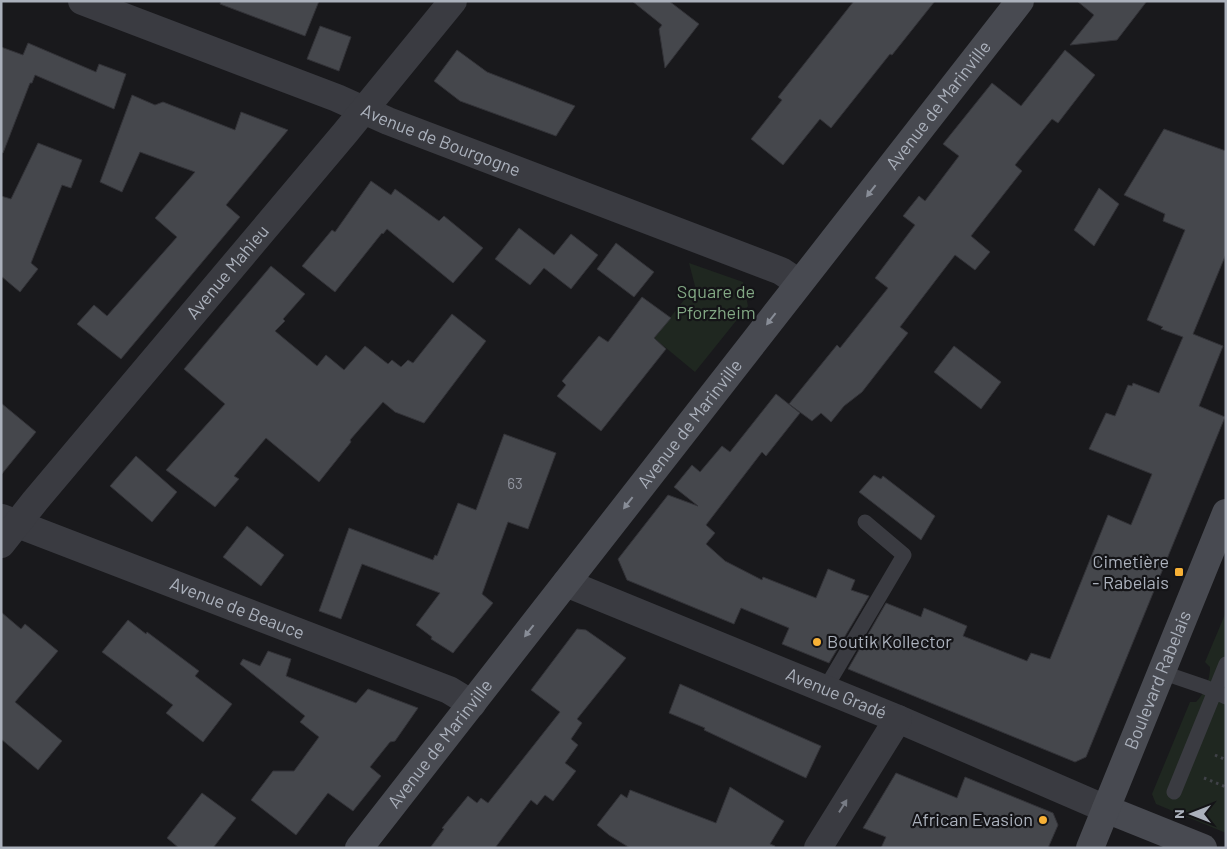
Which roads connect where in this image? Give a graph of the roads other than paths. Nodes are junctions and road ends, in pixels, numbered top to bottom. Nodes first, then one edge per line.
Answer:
1 (82, 1) edge
2 (453, 1) edge
3 (1020, 1) edge
4 (364, 109) junction
5 (799, 282) junction
6 (1226, 513) edge
7 (865, 522) dead end
8 (6, 528) edge
9 (566, 583) junction
10 (1226, 664) edge
11 (1161, 672) junction
12 (825, 690) junction
13 (1220, 695) edge
14 (472, 704) junction
15 (898, 719) junction
16 (1174, 792) dead end
17 (1106, 809) junction
18 (359, 848) edge
19 (818, 848) edge
20 (1090, 848) edge
21 (1203, 848) edge

1 - 4 street, Avenue de Bourgogne
2 - 4 street, Avenue Mahieu
3 -> 5 street, Avenue de Marinville
4 - 5 street, Avenue de Bourgogne
4 - 8 street, Avenue Mahieu
5 -> 9 street, Avenue de Marinville
6 - 11 street, Boulevard Rabelais
7 - 12 lane
8 - 14 street, Avenue de Beauce
9 - 12 street, Avenue Gradé
9 -> 14 street, Avenue de Marinville
10 - 13 lane
11 - 13 lane
11 - 17 street, Boulevard Rabelais
12 - 15 street, Avenue Gradé
13 - 16 lane
14 - 18 street, Avenue de Marinville
15 - 17 street, Avenue Gradé
19 -> 15 street
17 - 20 street, Boulevard Rabelais
17 - 21 street

